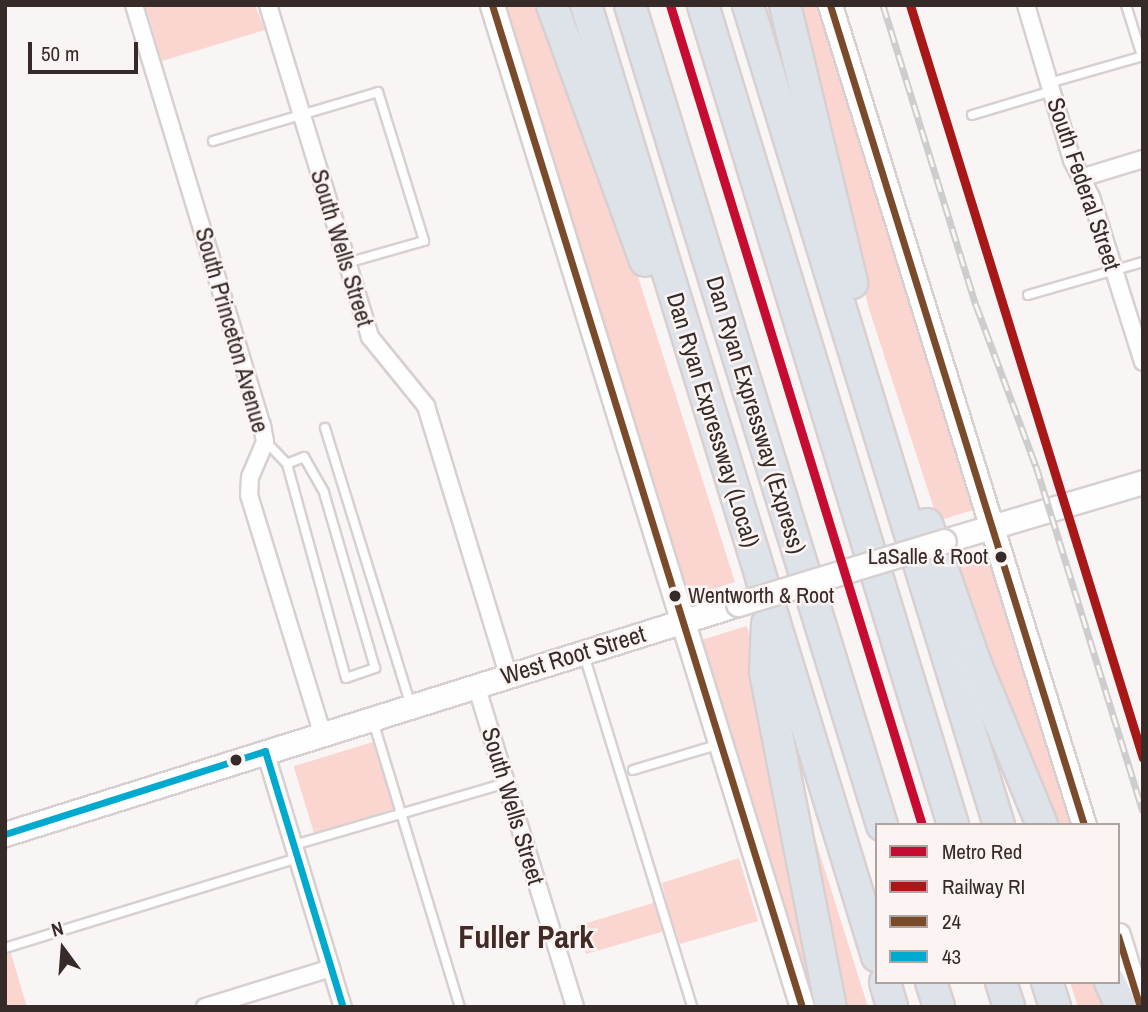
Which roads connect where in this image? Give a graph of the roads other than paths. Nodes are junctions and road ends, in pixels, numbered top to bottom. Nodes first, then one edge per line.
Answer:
1 (134, 5) edge
2 (268, 5) edge
3 (492, 5) edge
4 (552, 5) edge
5 (586, 5) edge
6 (631, 5) edge
7 (703, 5) edge
8 (748, 5) edge
9 (785, 5) edge
10 (830, 5) edge
11 (1026, 5) edge
12 (1126, 5) edge
13 (1142, 56) edge
14 (1050, 87) junction
15 (301, 115) junction
16 (972, 115) dead end
17 (213, 141) dead end
18 (1143, 159) edge
19 (1081, 178) junction
20 (1143, 262) edge
21 (347, 263) junction
22 (1114, 271) junction
23 (1028, 295) dead end
24 (1143, 362) edge
25 (858, 364) junction
26 (702, 380) junction
27 (325, 428) dead end
28 (877, 429) junction
29 (265, 442) junction
30 (287, 464) junction
31 (1143, 482) edge
32 (993, 526) junction
33 (768, 602) junction
34 (682, 621) junction
35 (583, 652) junction
36 (508, 675) junction
37 (476, 685) junction
38 (411, 706) junction
39 (372, 718) junction
40 (322, 733) junction
41 (720, 744) junction
42 (265, 751) junction
43 (633, 770) dead end
44 (506, 783) junction
45 (401, 813) junction
46 (881, 823) edge
47 (952, 823) edge
48 (998, 823) edge
49 (1041, 823) edge
50 (1083, 823) edge
51 (5, 834) edge
52 (296, 851) junction
53 (1120, 942) edge
54 (5, 948) edge
55 (875, 950) edge
56 (331, 968) junction
57 (886, 984) edge
58 (932, 984) edge
59 (1002, 984) edge
60 (1048, 984) edge
61 (1111, 984) edge
62 (205, 1007) edge
63 (343, 1007) edge
64 (460, 1007) edge
65 (575, 1007) edge
66 (692, 1007) edge
67 (802, 1007) edge
68 (831, 1007) edge
69 (892, 1007) edge
70 (939, 1007) edge
71 (1009, 1007) edge
72 (1055, 1007) edge
73 (1121, 1007) edge
74 (1140, 1007) edge

1 - 29 street, South Princeton Avenue
2 - 15 street, South Wells Street
3 - 34 main road
4 - 26 highway
5 - 26 highway, Dan Ryan Expressway (Local)
6 - 46 highway, Dan Ryan Expressway (Express)
7 - 47 highway
8 - 25 highway
9 - 25 highway
10 - 32 main road
11 - 14 street, South Federal Street
12 - 13 lane
13 - 14 lane
14 - 16 lane
14 - 19 street, South Federal Street
15 - 17 lane
15 - 21 street, South Wells Street
15 - 21 lane
18 - 19 street
19 - 22 street, South Federal Street
20 - 22 lane
21 - 36 street, South Wells Street
22 - 23 lane
22 - 24 street, South Federal Street
25 - 28 highway
26 - 33 highway, Dan Ryan Expressway (Local)
27 - 38 lane
28 - 48 highway
28 - 49 highway
29 - 30 lane
29 - 40 street, South Princeton Avenue
30 - 30 lane
31 - 32 main road, West Root Street
32 - 34 main road, West Root Street, bridge
32 - 50 main road
33 - 55 highway, Dan Ryan Expressway (Local)
33 - 68 highway
34 - 35 main road, West Root Street
34 - 41 main road
35 - 36 main road, West Root Street
35 - 66 lane
36 - 37 main road, West Root Street
37 - 38 main road, West Root Street
37 - 44 street, South Wells Street
38 - 39 main road, West Root Street
39 - 40 main road, West Root Street
39 - 45 lane
40 - 42 main road, West Root Street
41 - 43 lane
41 - 67 main road
42 - 51 main road, West Root Street
42 - 52 street
44 - 45 lane
44 - 65 street, South Wells Street
45 - 52 lane
45 - 64 lane
52 - 54 lane
52 - 56 street
53 - 74 main road
56 - 62 street
56 - 63 street
57 - 69 highway
58 - 70 highway
59 - 71 highway
60 - 72 highway
61 - 73 highway

